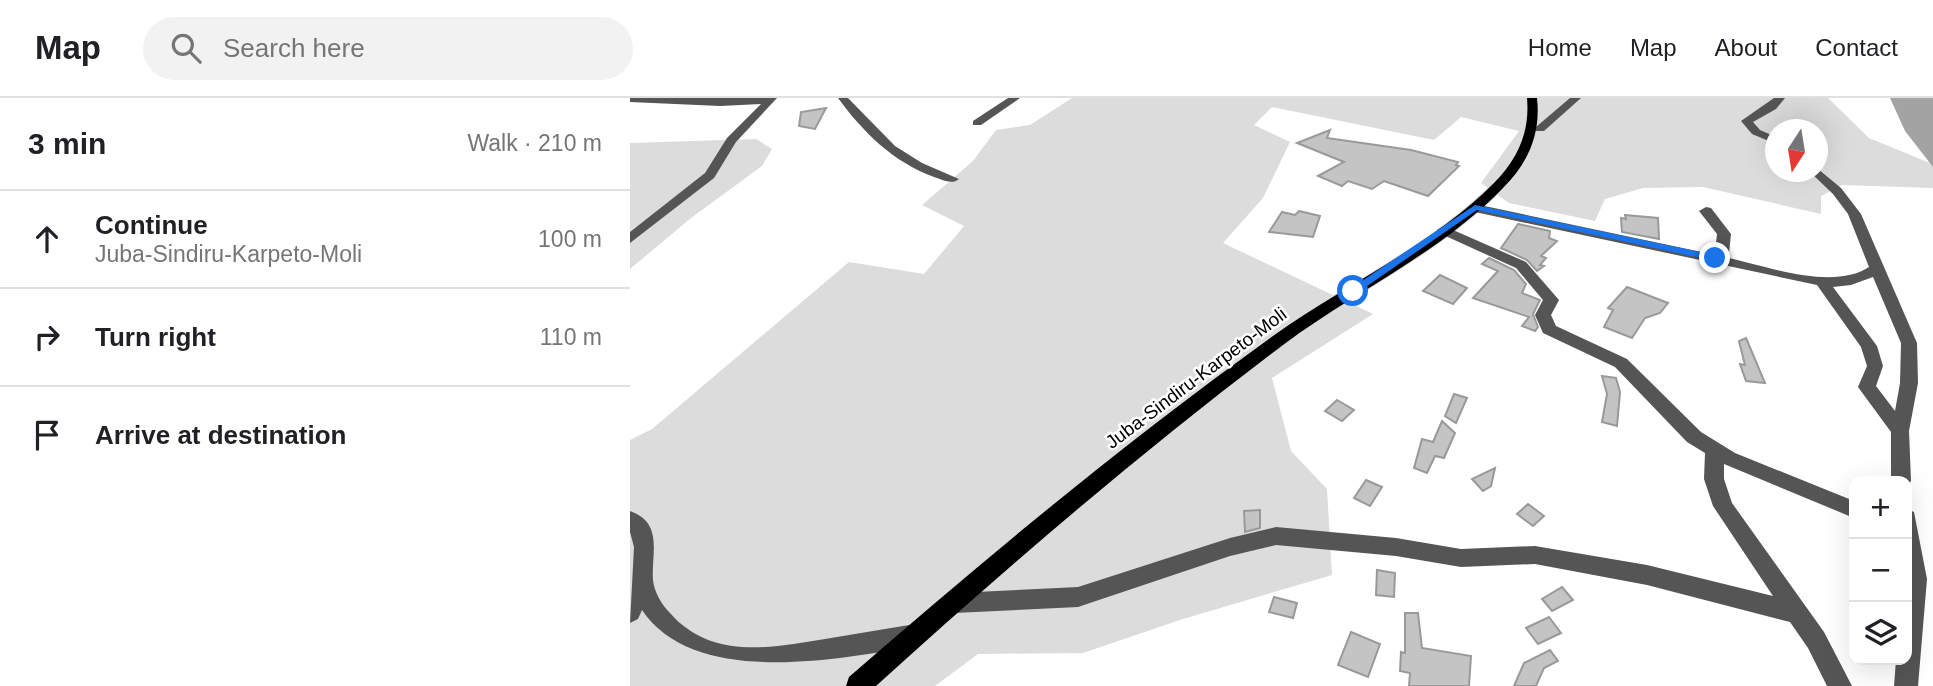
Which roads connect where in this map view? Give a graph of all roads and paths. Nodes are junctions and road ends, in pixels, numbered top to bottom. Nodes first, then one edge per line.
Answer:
1 (843, 98) edge
2 (1015, 98) edge
3 (1531, 98) edge
4 (1576, 98) edge
5 (1780, 98) edge
6 (630, 99) edge
7 (771, 99) edge
8 (977, 123) dead end
9 (1540, 129) dead end
10 (1765, 136) edge
11 (953, 179) dead end
12 (1826, 182) edge
13 (1475, 208) junction
14 (1706, 211) dead end
15 (1444, 230) junction
16 (630, 239) edge
17 (1715, 258) junction
18 (1877, 268) junction
19 (1822, 282) junction
20 (1900, 431) junction
21 (1714, 450) junction
22 (1900, 476) edge
23 (1849, 508) edge
24 (630, 520) edge
25 (1908, 539) edge
26 (641, 582) junction
27 (954, 603) junction
28 (630, 612) edge
29 (1797, 614) junction
30 (915, 635) junction
31 (858, 686) edge
32 (1840, 686) edge
33 (1906, 686) edge

1 - 11 street
2 - 8 street
3 - 13 main road, Juba-Sindiru-Karpeto-Moli
4 - 9 street
5 - 10 street
6 - 7 street
7 - 16 street
12 - 18 street
13 - 15 main road, Juba-Sindiru-Karpeto-Moli
13 - 17 street
14 - 17 street
15 - 21 street
15 - 27 main road, Juba-Sindiru-Karpeto-Moli
17 - 19 street
18 - 19 street
18 - 20 street
19 - 20 street
20 - 22 street
21 - 23 street
21 - 29 street
24 - 26 street
25 - 33 street
26 - 28 street
26 - 30 street
27 - 29 street
27 - 30 main road, Juba-Sindiru-Karpeto-Moli
29 - 32 street
30 - 31 main road, Juba-Sindiru-Karpeto-Moli

